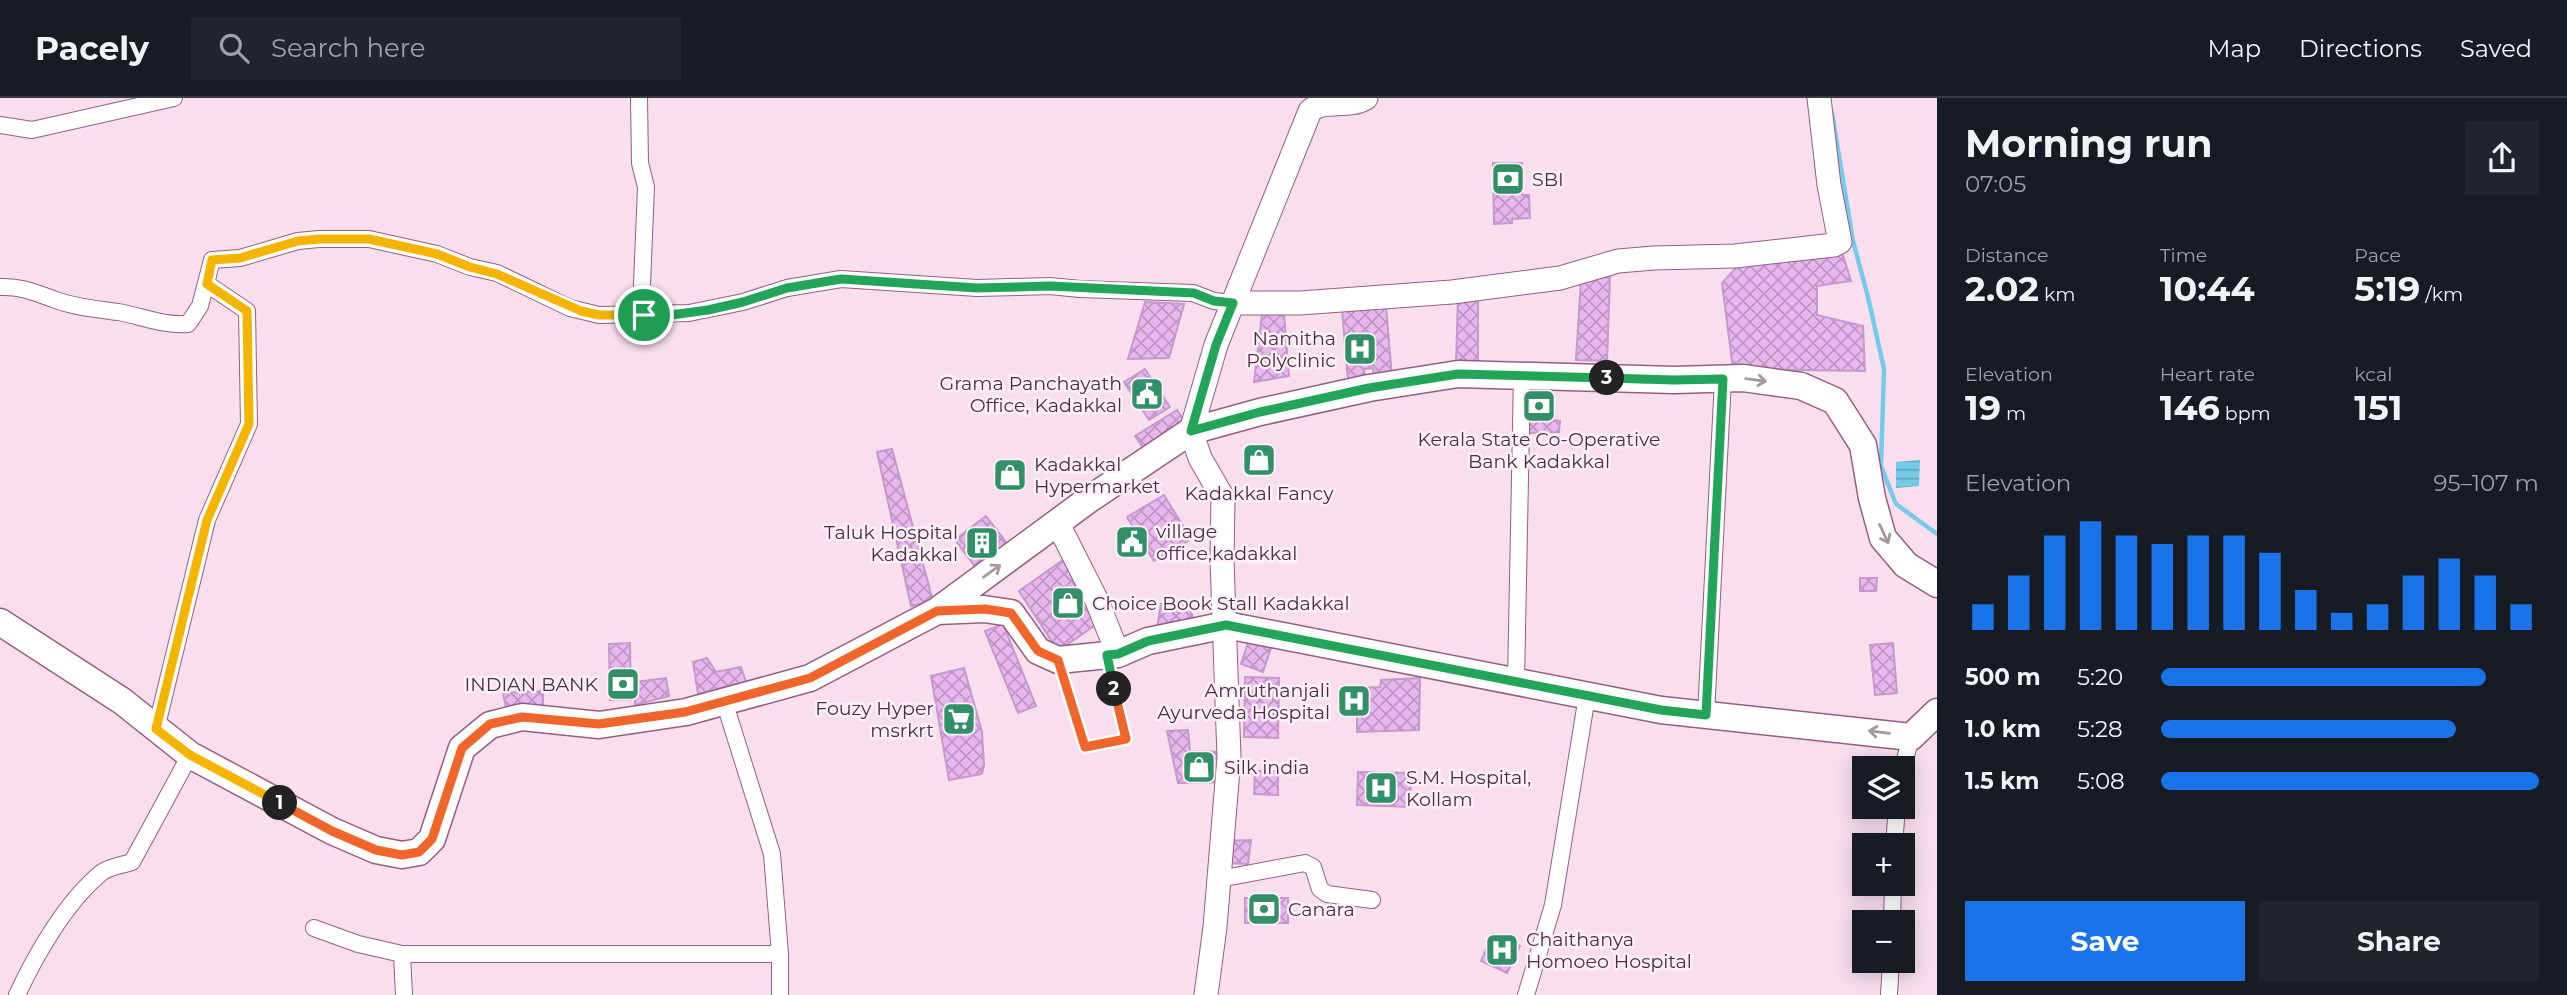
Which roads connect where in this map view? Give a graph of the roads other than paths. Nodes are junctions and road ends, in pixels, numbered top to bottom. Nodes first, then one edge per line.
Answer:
1 (174, 98) edge
2 (639, 98) edge
3 (1366, 98) edge
4 (1819, 98) edge
5 (0, 125) edge
6 (207, 284) junction
7 (0, 287) edge
8 (1233, 303) junction
9 (644, 315) junction
10 (1522, 375) junction
11 (1723, 379) junction
12 (1191, 431) junction
13 (1058, 524) junction
14 (1937, 584) edge
15 (937, 611) junction
16 (0, 622) edge
17 (1226, 625) junction
18 (1112, 654) junction
19 (1058, 660) junction
20 (1516, 682) junction
21 (1587, 696) junction
22 (724, 701) junction
23 (1706, 715) junction
24 (156, 729) junction
25 (1925, 729) edge
26 (190, 755) junction
27 (1910, 756) edge
28 (1219, 879) junction
29 (1372, 900) dead end
30 (314, 928) dead end
31 (402, 954) junction
32 (780, 954) junction
33 (1890, 973) edge
34 (17, 995) edge
35 (404, 995) edge
36 (780, 995) edge
37 (1206, 995) edge
38 (1526, 995) edge
39 (1889, 995) edge

1 - 5 street
2 - 9 street
3 - 8 street
4 - 8 street
6 - 7 street
6 - 9 street
6 - 24 street
8 - 9 street
8 - 12 street
10 - 11 main road
10 - 12 main road
10 - 20 street
11 -> 14 main road
11 - 23 street
12 - 13 main road
12 - 17 street
15 -> 13 main road
13 - 18 street
15 - 19 main road
15 - 22 main road
16 - 24 main road
17 - 18 main road
17 - 20 main road
17 - 28 street
18 - 19 main road
18 - 19 lane
20 - 21 main road
21 - 23 main road
21 - 38 street
22 - 26 main road
22 - 32 street
25 -> 23 main road
24 - 26 main road
25 - 27 street
26 - 34 street
28 - 29 street
28 - 37 street
30 - 31 street
31 - 32 street
31 - 35 street
32 - 36 street
33 - 39 street

